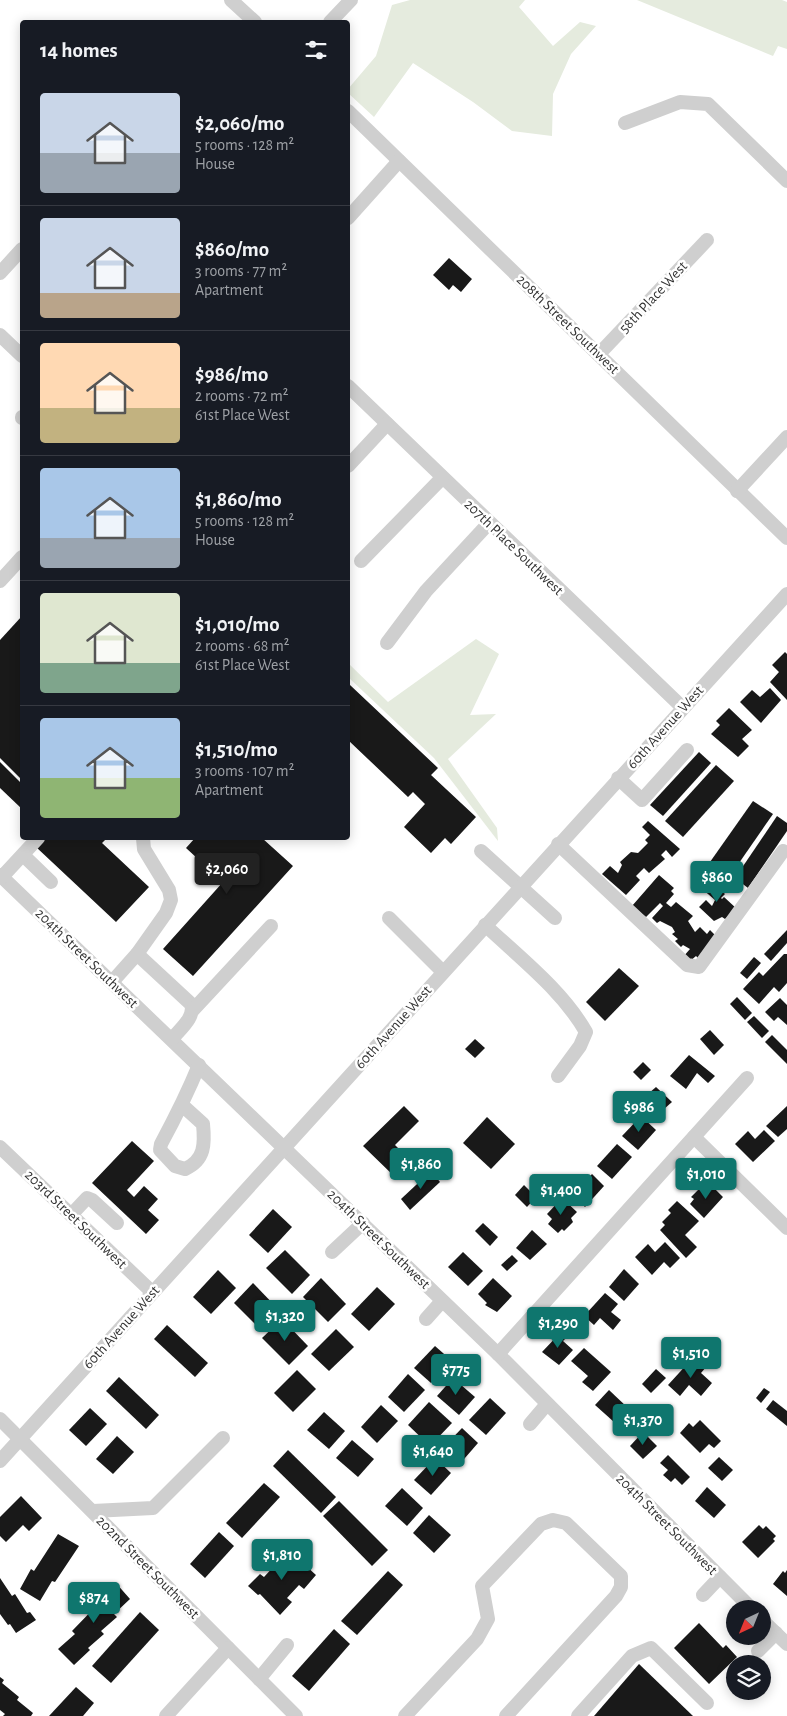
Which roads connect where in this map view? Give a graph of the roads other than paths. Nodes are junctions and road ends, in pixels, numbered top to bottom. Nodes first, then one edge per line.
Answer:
1 (231, 0) edge
2 (351, 0) edge
3 (245, 19) edge
4 (332, 20) edge
5 (350, 113) edge
6 (625, 123) dead end
7 (399, 161) junction
8 (787, 181) edge
9 (350, 216) edge
10 (707, 240) dead end
11 (20, 251) edge
12 (0, 273) edge
13 (0, 335) edge
14 (20, 354) edge
15 (599, 354) junction
16 (350, 388) edge
17 (387, 424) junction
18 (787, 437) edge
19 (350, 464) edge
20 (442, 478) junction
21 (737, 491) junction
22 (489, 523) junction
23 (787, 538) edge
24 (20, 560) edge
25 (361, 561) dead end
26 (0, 581) edge
27 (787, 594) edge
28 (387, 643) dead end
29 (682, 707) junction
30 (687, 750) dead end
31 (618, 778) junction
32 (36, 840) edge
33 (143, 840) edge
34 (558, 844) junction
35 (481, 850) dead end
36 (783, 851) dead end
37 (23, 855) junction
38 (1, 876) edge
39 (50, 882) dead end
40 (520, 886) junction
41 (389, 918) dead end
42 (555, 918) dead end
43 (485, 925) junction
44 (271, 926) dead end
45 (138, 954) junction
46 (443, 972) junction
47 (112, 982) junction
48 (193, 1010) junction
49 (172, 1039) junction
50 (199, 1065) junction
51 (558, 1076) dead end
52 (747, 1078) dead end
53 (182, 1105) dead end
54 (694, 1138) junction
55 (0, 1147) edge
56 (285, 1147) junction
57 (71, 1214) junction
58 (116, 1223) dead end
59 (363, 1223) junction
60 (787, 1228) edge
61 (332, 1252) dead end
62 (152, 1292) junction
63 (442, 1301) junction
64 (426, 1319) dead end
65 (498, 1354) junction
66 (547, 1404) junction
67 (0, 1419) edge
68 (530, 1424) dead end
69 (223, 1438) dead end
70 (21, 1439) junction
71 (0, 1461) edge
72 (92, 1511) junction
73 (720, 1577) junction
74 (703, 1595) dead end
75 (743, 1600) edge
76 (771, 1628) edge
77 (776, 1633) junction
78 (787, 1644) edge
79 (287, 1645) dead end
80 (228, 1648) junction
81 (758, 1651) dead end
82 (259, 1679) junction
83 (706, 1703) dead end
84 (166, 1716) edge
85 (296, 1716) edge
86 (405, 1716) edge
87 (506, 1716) edge
88 (578, 1716) edge

1 - 3 street
2 - 4 street
5 - 7 street, 208th Street Southwest
6 - 8 street
7 - 9 street
7 - 15 street, 208th Street Southwest
10 - 15 street, 58th Place West
11 - 12 street
13 - 14 street
15 - 21 street, 208th Street Southwest
16 - 17 street, 207th Place Southwest
17 - 19 street
17 - 20 street, 207th Place Southwest
18 - 21 street
20 - 22 street, 207th Place Southwest
20 - 25 street
21 - 23 street, 208th Street Southwest
22 - 28 street
22 - 29 street, 207th Place Southwest
24 - 26 street
27 - 29 street, 60th Avenue West
29 - 31 street, 60th Avenue West
30 - 31 street
31 - 34 street, 60th Avenue West
32 - 37 street
33 - 45 street
34 - 36 street
34 - 40 street, 60th Avenue West
35 - 40 street
37 - 38 street
37 - 39 street
38 - 47 street, 204th Street Southwest
40 - 42 street
40 - 43 street, 60th Avenue West
41 - 46 street
43 - 46 street, 60th Avenue West
43 - 51 street
44 - 48 street
45 - 47 street
45 - 48 street
46 - 56 street, 60th Avenue West
47 - 49 street, 204th Street Southwest
48 - 49 street
49 - 50 street, 204th Street Southwest
50 - 53 street
50 - 56 street, 204th Street Southwest
52 - 54 street
54 - 60 street
54 - 65 street
55 - 57 street, 203rd Street Southwest
56 - 59 street, 204th Street Southwest
56 - 62 street, 60th Avenue West
57 - 58 street
57 - 62 street, 203rd Street Southwest
59 - 61 street
59 - 63 street, 204th Street Southwest
62 - 70 street, 60th Avenue West
63 - 64 street
63 - 65 street, 204th Street Southwest
65 - 66 street, 204th Street Southwest
66 - 68 street
66 - 73 street, 204th Street Southwest
67 - 70 street, 202nd Street Southwest
69 - 72 street
70 - 71 street, 60th Avenue West
70 - 72 street, 202nd Street Southwest
72 - 80 street, 202nd Street Southwest
73 - 74 street
73 - 75 street, 204th Street Southwest
76 - 77 street
77 - 78 street
77 - 81 street
79 - 82 street
80 - 82 street, 202nd Street Southwest
80 - 84 street
82 - 85 street, 202nd Street Southwest
83 - 88 street
86 - 87 street

